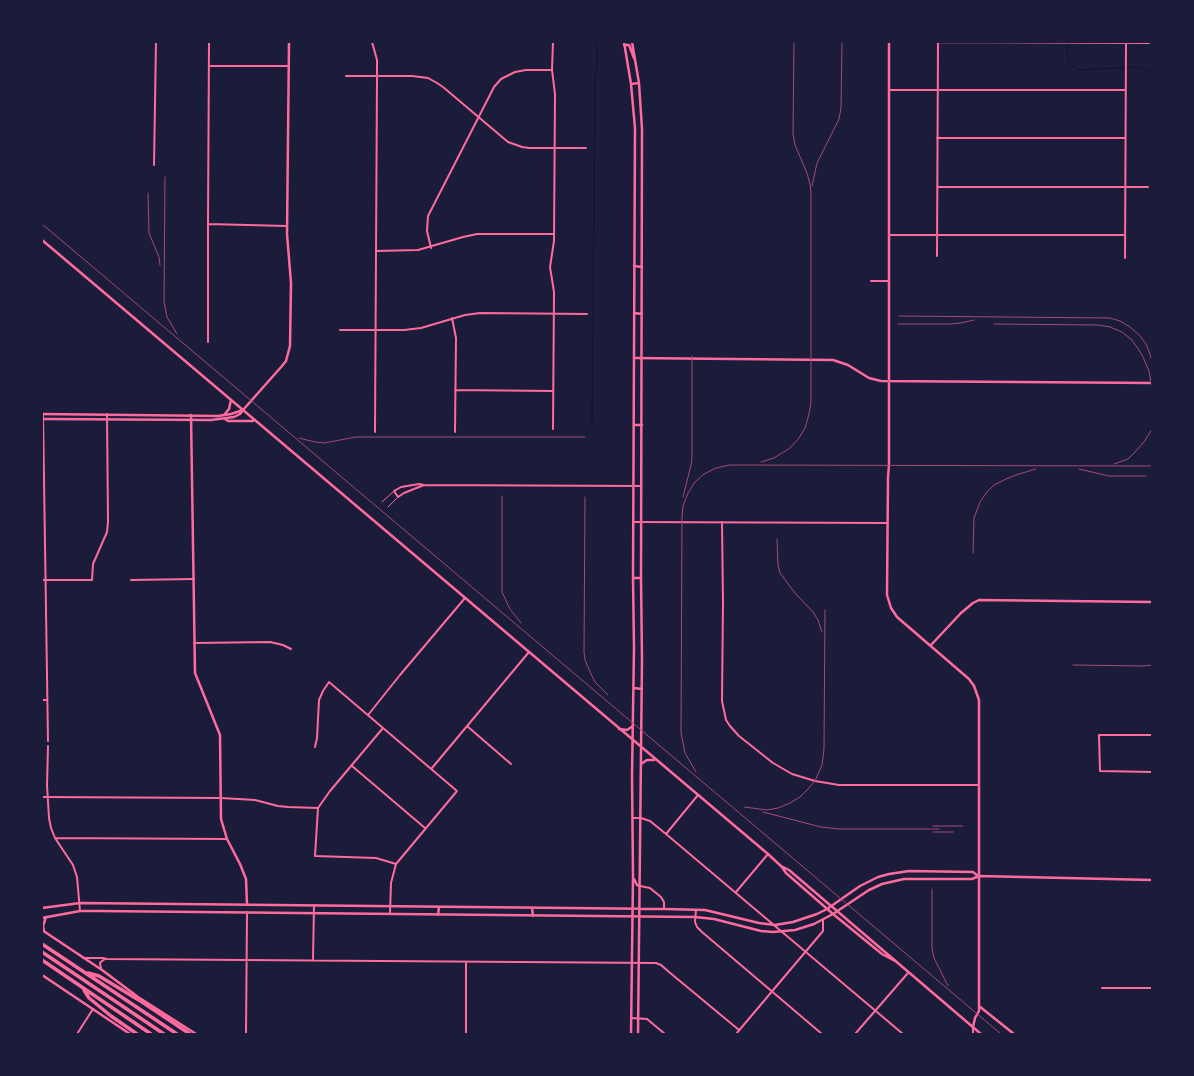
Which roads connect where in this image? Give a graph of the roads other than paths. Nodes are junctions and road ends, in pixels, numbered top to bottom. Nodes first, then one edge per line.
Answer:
1 (156, 42) edge
2 (209, 42) edge
3 (289, 42) edge
4 (372, 42) edge
5 (553, 42) edge
6 (632, 42) edge
7 (889, 42) edge
8 (938, 42) edge
9 (1041, 42) edge
10 (1066, 42) edge
11 (1071, 42) edge
12 (624, 43) edge
13 (1126, 43) edge
14 (1149, 43) edge
15 (635, 60) junction
16 (209, 66) junction
17 (288, 66) junction
18 (552, 70) junction
19 (346, 76) dead end
20 (378, 76) junction
21 (639, 83) junction
22 (631, 84) junction
23 (888, 90) junction
24 (937, 90) junction
25 (1126, 90) junction
26 (478, 117) junction
27 (635, 128) junction
28 (642, 129) junction
29 (937, 138) junction
30 (1125, 138) junction
31 (554, 148) junction
32 (586, 148) dead end
33 (154, 165) dead end
34 (635, 172) junction
35 (642, 172) junction
36 (937, 187) junction
37 (1125, 187) junction
38 (1148, 187) dead end
39 (635, 220) junction
40 (642, 220) junction
41 (208, 224) junction
42 (287, 226) junction
43 (554, 234) junction
44 (888, 235) junction
45 (937, 235) junction
46 (1125, 235) junction
47 (42, 240) edge
48 (431, 248) junction
49 (376, 251) junction
50 (937, 256) dead end
51 (1125, 258) dead end
52 (634, 266) junction
53 (642, 266) junction
54 (871, 281) dead end
55 (888, 281) junction
56 (554, 313) junction
57 (634, 313) junction
58 (587, 314) dead end
59 (642, 314) junction
60 (452, 318) junction
61 (340, 330) dead end
62 (375, 330) junction
63 (208, 342) dead end
64 (634, 358) junction
65 (641, 358) junction
66 (888, 382) junction
67 (1152, 383) edge
68 (455, 390) junction
69 (553, 391) junction
70 (231, 400) junction
71 (243, 410) junction
72 (43, 414) edge
73 (107, 414) junction
74 (191, 415) junction
75 (224, 417) junction
76 (43, 419) edge
77 (107, 420) junction
78 (191, 420) junction
79 (255, 422) junction
80 (634, 425) junction
81 (642, 425) junction
82 (553, 429) dead end
83 (375, 432) dead end
84 (455, 432) dead end
85 (424, 485) junction
86 (634, 486) junction
87 (641, 486) junction
88 (394, 491) junction
89 (398, 497) junction
90 (382, 502) dead end
91 (388, 507) dead end
92 (633, 522) junction
93 (641, 522) junction
94 (722, 522) junction
95 (887, 523) junction
96 (633, 578) junction
97 (641, 578) junction
98 (194, 579) junction
99 (42, 580) edge
100 (46, 580) junction
101 (131, 580) dead end
102 (465, 598) junction
103 (1152, 602) edge
104 (634, 634) junction
105 (642, 634) junction
106 (42, 636) edge
107 (46, 636) junction
108 (194, 644) junction
109 (931, 645) junction
110 (291, 649) dead end
111 (529, 652) junction
112 (634, 688) junction
113 (642, 689) junction
114 (42, 700) edge
115 (48, 700) junction
116 (368, 715) junction
117 (467, 726) junction
118 (633, 726) junction
119 (383, 728) junction
120 (619, 729) junction
121 (1152, 735) edge
122 (48, 741) dead end
123 (633, 741) junction
124 (48, 746) dead end
125 (315, 747) dead end
126 (640, 748) junction
127 (656, 760) junction
128 (511, 764) dead end
129 (640, 765) junction
130 (352, 766) junction
131 (432, 768) junction
132 (1152, 772) edge
133 (979, 785) junction
134 (698, 795) junction
135 (42, 797) edge
136 (48, 797) junction
137 (221, 798) junction
138 (318, 808) junction
139 (633, 818) junction
140 (641, 818) junction
141 (426, 829) junction
142 (666, 834) junction
143 (55, 838) junction
144 (227, 839) junction
145 (768, 854) junction
146 (396, 864) junction
147 (782, 867) junction
148 (930, 871) junction
149 (633, 876) junction
150 (979, 876) junction
151 (930, 878) junction
152 (800, 880) junction
153 (1152, 880) edge
154 (797, 883) junction
155 (640, 886) junction
156 (736, 892) junction
157 (80, 903) junction
158 (135, 904) junction
159 (192, 904) junction
160 (247, 904) junction
161 (314, 905) junction
162 (353, 906) junction
163 (390, 906) junction
164 (832, 906) junction
165 (439, 907) junction
166 (42, 908) edge
167 (486, 908) junction
168 (532, 908) junction
169 (582, 909) junction
170 (633, 909) junction
171 (640, 909) junction
172 (664, 909) junction
173 (827, 909) junction
174 (696, 910) junction
175 (80, 911) junction
176 (134, 911) junction
177 (837, 911) junction
178 (191, 912) junction
179 (247, 912) junction
180 (314, 913) junction
181 (353, 913) junction
182 (390, 913) junction
183 (833, 914) junction
184 (438, 915) junction
185 (486, 916) junction
186 (533, 916) junction
187 (581, 916) junction
188 (633, 916) junction
189 (47, 917) junction
190 (640, 917) junction
191 (695, 917) junction
192 (42, 918) edge
193 (737, 918) junction
194 (823, 920) junction
195 (775, 925) junction
196 (736, 926) junction
197 (43, 931) edge
198 (782, 931) junction
199 (874, 941) junction
200 (42, 944) edge
201 (871, 945) junction
202 (42, 952) edge
203 (806, 952) junction
204 (83, 958) junction
205 (106, 959) junction
206 (247, 959) junction
207 (42, 960) edge
208 (314, 960) junction
209 (894, 961) junction
210 (466, 962) junction
211 (632, 963) junction
212 (640, 963) junction
213 (102, 970) junction
214 (84, 972) junction
215 (908, 972) junction
216 (42, 975) edge
217 (82, 988) junction
218 (1102, 988) dead end
219 (1152, 988) edge
220 (772, 991) junction
221 (979, 1006) junction
222 (93, 1009) junction
223 (875, 1011) junction
224 (631, 1018) junction
225 (638, 1018) junction
226 (973, 1027) junction
227 (739, 1030) junction
228 (77, 1034) edge
229 (130, 1034) edge
230 (137, 1034) edge
231 (151, 1034) edge
232 (164, 1034) edge
233 (177, 1034) edge
234 (190, 1034) edge
235 (196, 1034) edge
236 (246, 1034) edge
237 (466, 1034) edge
238 (631, 1034) edge
239 (638, 1034) edge
240 (665, 1034) edge
241 (736, 1034) edge
242 (822, 1034) edge
243 (855, 1034) edge
244 (903, 1034) edge
245 (973, 1034) edge
246 (981, 1034) edge
247 (1014, 1034) edge

1 - 33 street
2 - 16 street
3 - 17 main road
4 - 20 street
5 - 18 street
6 - 15 main road
7 - 23 main road
8 - 9 street
8 - 24 street
9 - 10 street
10 - 11 street
11 - 13 street
12 - 15 main road
12 - 22 main road
13 - 14 street
13 - 25 street
15 - 21 main road
16 - 17 street
16 - 41 street
17 - 42 main road
18 - 26 street
18 - 31 street
19 - 20 street
20 - 26 street
20 - 49 street
21 - 22 main road
21 - 28 main road
22 - 27 main road
23 - 24 street
23 - 44 main road
24 - 25 street
24 - 29 street
25 - 30 street
26 - 31 street
26 - 48 street
27 - 28 main road
27 - 34 main road
28 - 35 main road
29 - 30 street
29 - 36 street
30 - 37 street
31 - 32 street
31 - 43 street
34 - 35 main road
34 - 39 main road
35 - 40 main road
36 - 37 street
36 - 45 street
37 - 38 street
37 - 46 street
39 - 40 main road
39 - 52 main road
40 - 53 main road
41 - 42 street
41 - 63 street
42 - 71 main road
43 - 48 street
43 - 56 street
44 - 45 street
44 - 55 main road
45 - 46 street
45 - 50 street
46 - 51 street
47 - 70 main road
48 - 49 street
49 - 62 street
52 - 53 main road
52 - 57 main road
53 - 59 main road
54 - 55 street
55 - 66 main road
56 - 58 street
56 - 60 street
56 - 69 street
57 - 59 main road
57 - 64 main road
59 - 65 main road
60 - 62 street
60 - 68 street
61 - 62 street
62 - 83 street
64 - 65 main road
64 - 80 main road
65 - 66 main road
65 - 81 main road
66 - 67 main road
66 - 95 main road
68 - 69 street
68 - 84 street
69 - 82 street
70 - 71 main road
70 - 75 main road
71 - 75 main road
71 - 79 main road
72 - 73 main road
72 - 76 street
73 - 74 main road
73 - 77 street
74 - 75 main road
74 - 78 main road
75 - 78 main road
75 - 79 main road
76 - 77 main road
76 - 100 street
77 - 78 main road
77 - 100 street
78 - 98 main road
79 - 102 main road
80 - 81 main road
80 - 86 main road
81 - 87 main road
85 - 86 street
85 - 88 street
85 - 89 street
86 - 87 street
86 - 92 main road
87 - 93 main road
88 - 89 street
88 - 90 lane
89 - 91 lane
92 - 93 street
92 - 96 main road
93 - 94 street
93 - 97 main road
94 - 95 street
94 - 133 street
95 - 109 main road
96 - 97 main road
96 - 104 main road
97 - 105 main road
98 - 101 street
98 - 108 main road
99 - 100 street
100 - 107 street
102 - 111 main road
102 - 116 street
103 - 109 main road
104 - 105 main road
104 - 112 main road
105 - 113 main road
106 - 107 street
107 - 115 street
108 - 110 street
108 - 137 main road
109 - 133 main road
111 - 117 street
111 - 120 main road
112 - 113 main road
112 - 118 main road
113 - 126 main road
114 - 115 street
115 - 122 street
116 - 119 street
116 - 125 street
117 - 128 street
117 - 131 street
118 - 120 main road
118 - 123 main road
119 - 130 street
119 - 131 street
120 - 123 main road
121 - 132 street
123 - 126 main road
123 - 139 main road
124 - 136 street
126 - 127 main road
126 - 129 main road
127 - 129 main road
127 - 134 main road
129 - 140 main road
130 - 138 street
130 - 141 street
131 - 141 street
133 - 150 main road
134 - 142 street
134 - 145 main road
135 - 136 street
136 - 137 street
136 - 143 street
137 - 138 street
137 - 144 main road
138 - 146 street
139 - 140 street
139 - 149 main road
140 - 142 street
140 - 155 main road
141 - 146 street
142 - 156 street
143 - 144 street
143 - 157 street
144 - 160 main road
145 - 147 main road
145 - 156 street
146 - 163 street
147 - 152 main road
147 - 154 main road
148 - 150 main road
148 - 151 main road
148 - 164 main road
149 - 155 main road
149 - 170 main road
150 - 151 main road
150 - 153 main road
150 - 221 main road
151 - 177 main road
152 - 154 main road
152 - 164 main road
154 - 173 main road
155 - 171 main road
155 - 172 street
156 - 195 street
157 - 158 main road
157 - 166 main road
157 - 175 street
158 - 159 main road
158 - 176 main road
159 - 160 main road
159 - 178 main road
160 - 161 main road
161 - 162 main road
161 - 180 street
162 - 163 main road
162 - 181 main road
163 - 165 main road
163 - 182 street
164 - 173 main road
164 - 177 main road
165 - 167 main road
165 - 184 main road
167 - 168 main road
167 - 185 main road
168 - 169 main road
168 - 186 main road
169 - 170 main road
169 - 187 main road
170 - 171 main road
170 - 188 main road
171 - 172 main road
171 - 190 main road
172 - 174 main road
173 - 183 main road
173 - 195 main road
174 - 191 street
174 - 193 main road
175 - 176 main road
175 - 189 main road
176 - 178 main road
177 - 183 main road
177 - 199 main road
178 - 179 main road
179 - 180 main road
179 - 206 street
180 - 181 main road
180 - 208 street
181 - 182 main road
182 - 184 main road
183 - 194 main road
183 - 201 main road
184 - 185 main road
185 - 186 main road
186 - 187 main road
187 - 188 main road
188 - 190 main road
188 - 211 main road
189 - 192 main road
189 - 197 main road
190 - 191 main road
190 - 212 main road
191 - 196 main road
191 - 220 street
193 - 195 main road
193 - 196 main road
194 - 198 main road
194 - 203 street
195 - 198 street
196 - 198 main road
197 - 204 main road
198 - 203 street
199 - 201 main road
199 - 209 main road
200 - 214 highway
201 - 209 main road
202 - 232 highway
203 - 220 street
203 - 223 street
204 - 205 street
204 - 213 main road
205 - 206 street
205 - 213 street
206 - 208 street
206 - 236 street
207 - 217 highway
208 - 210 street
209 - 215 main road
210 - 211 street
210 - 237 street
211 - 212 street
211 - 224 main road
212 - 225 main road
212 - 227 street
213 - 235 main road
214 - 233 highway
214 - 234 highway
215 - 223 street
215 - 226 main road
216 - 222 main road
217 - 230 highway
217 - 231 highway
218 - 219 street
220 - 227 street
220 - 242 street
221 - 226 main road
221 - 247 main road
222 - 228 street
222 - 229 main road
223 - 243 street
223 - 244 street
224 - 225 street
224 - 238 main road
225 - 239 main road
225 - 240 street
226 - 245 street
226 - 246 main road
227 - 241 street

